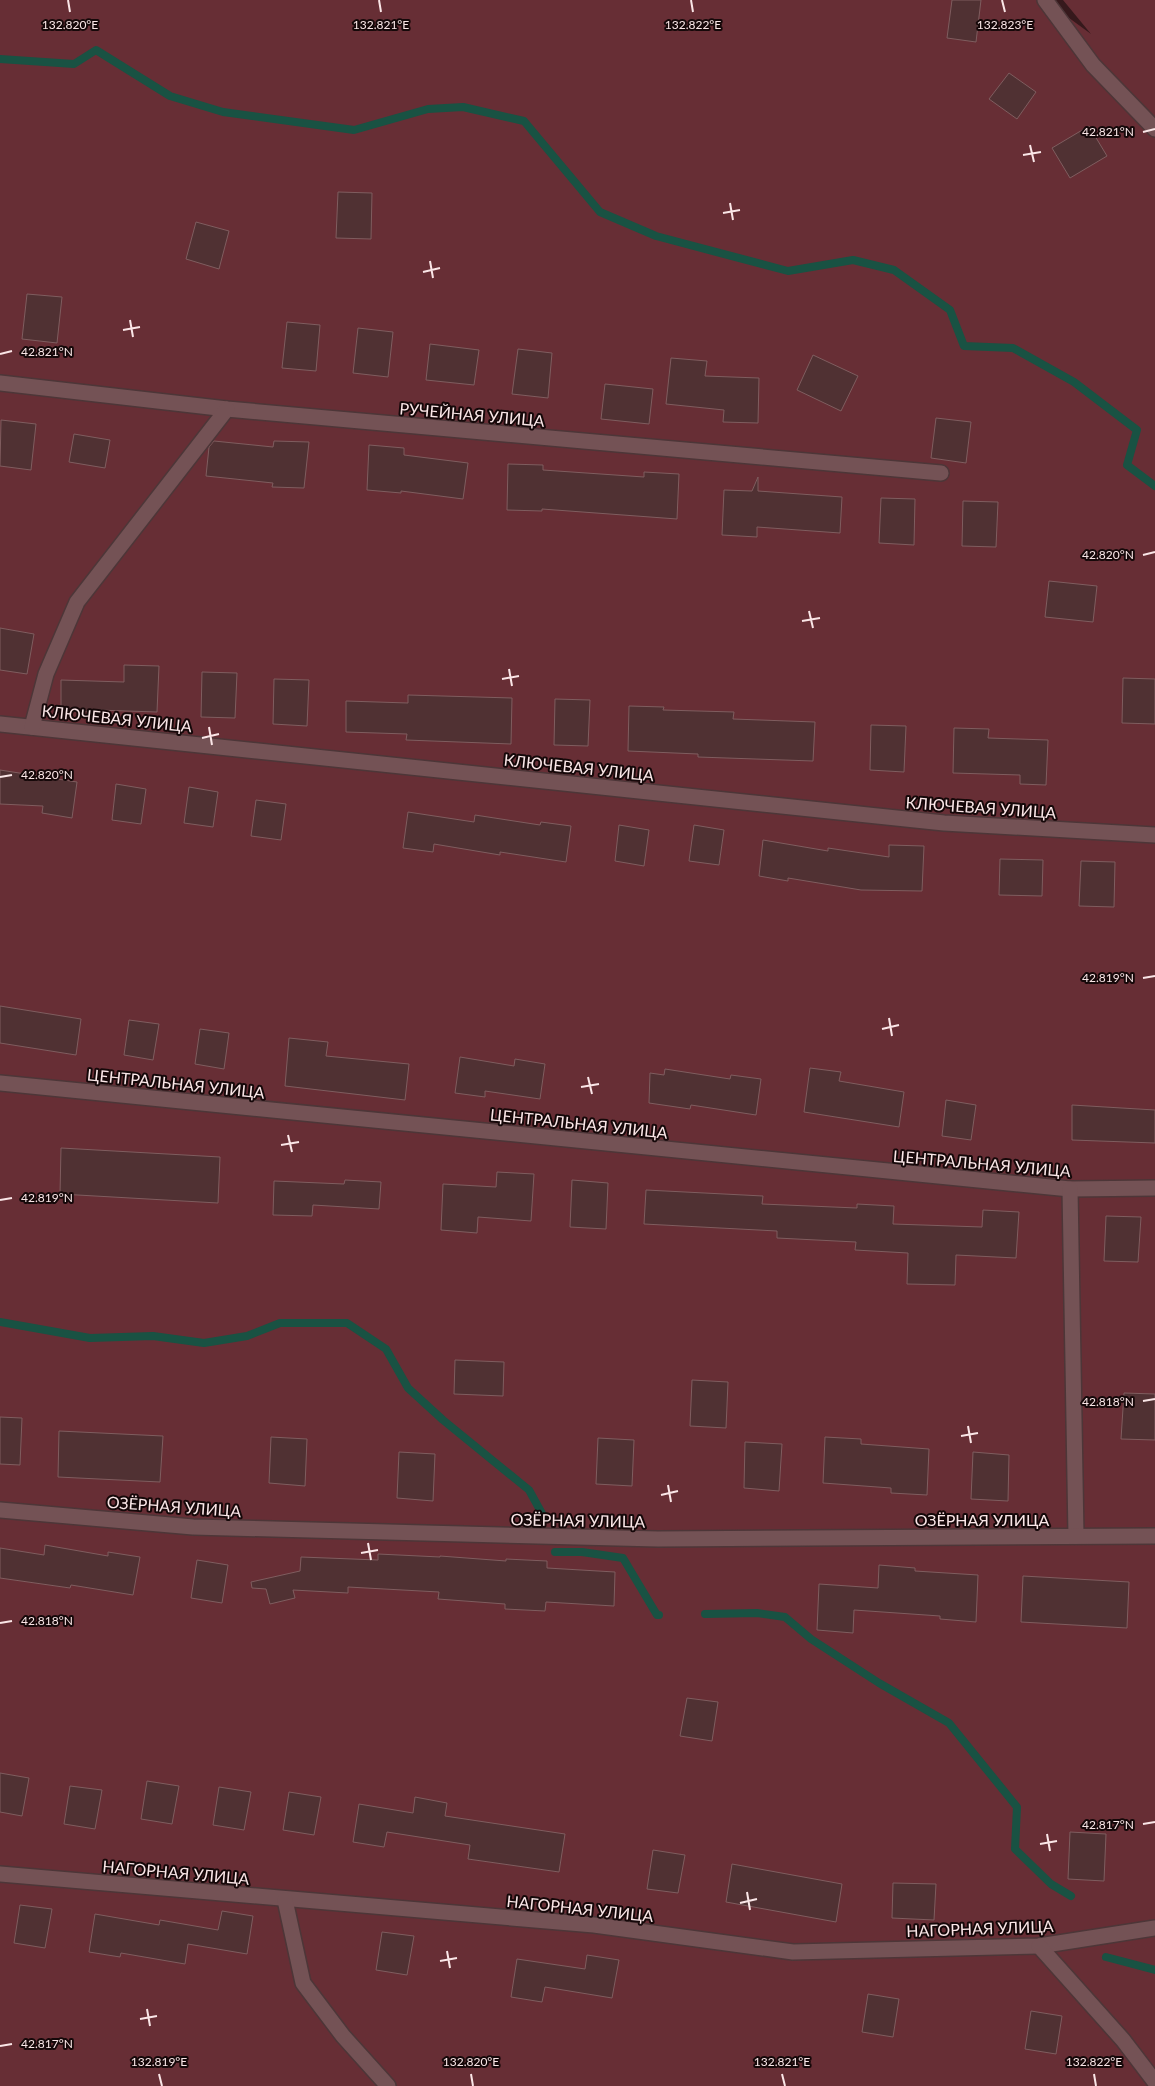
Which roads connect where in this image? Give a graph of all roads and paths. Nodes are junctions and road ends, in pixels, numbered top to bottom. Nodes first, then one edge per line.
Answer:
1 (1045, 0) edge
2 (1155, 130) edge
3 (0, 384) edge
4 (227, 410) junction
5 (940, 473) dead end
6 (0, 724) edge
7 (32, 727) junction
8 (1155, 835) edge
9 (0, 1082) edge
10 (1155, 1188) edge
11 (1070, 1189) junction
12 (0, 1510) edge
13 (1076, 1536) junction
14 (1155, 1536) edge
15 (0, 1874) edge
16 (285, 1900) junction
17 (1155, 1928) edge
18 (1039, 1946) junction
19 (1155, 2082) edge
20 (388, 2086) edge

1 - 2 street
3 - 4 street, РУЧЕЙНАЯ УЛИЦА
4 - 5 street, РУЧЕЙНАЯ УЛИЦА
4 - 7 street
6 - 7 street, КЛЮЧЕВАЯ УЛИЦА
7 - 8 street, КЛЮЧЕВАЯ УЛИЦА
9 - 11 street, ЦЕНТРАЛЬНАЯ УЛИЦА
10 - 11 street, ЦЕНТРАЛЬНАЯ УЛИЦА
11 - 13 street
12 - 13 street, ОЗЁРНАЯ УЛИЦА
13 - 14 street, ОЗЁРНАЯ УЛИЦА
15 - 16 street, НАГОРНАЯ УЛИЦА
16 - 18 street, НАГОРНАЯ УЛИЦА
16 - 20 street
17 - 18 street, НАГОРНАЯ УЛИЦА
18 - 19 street

